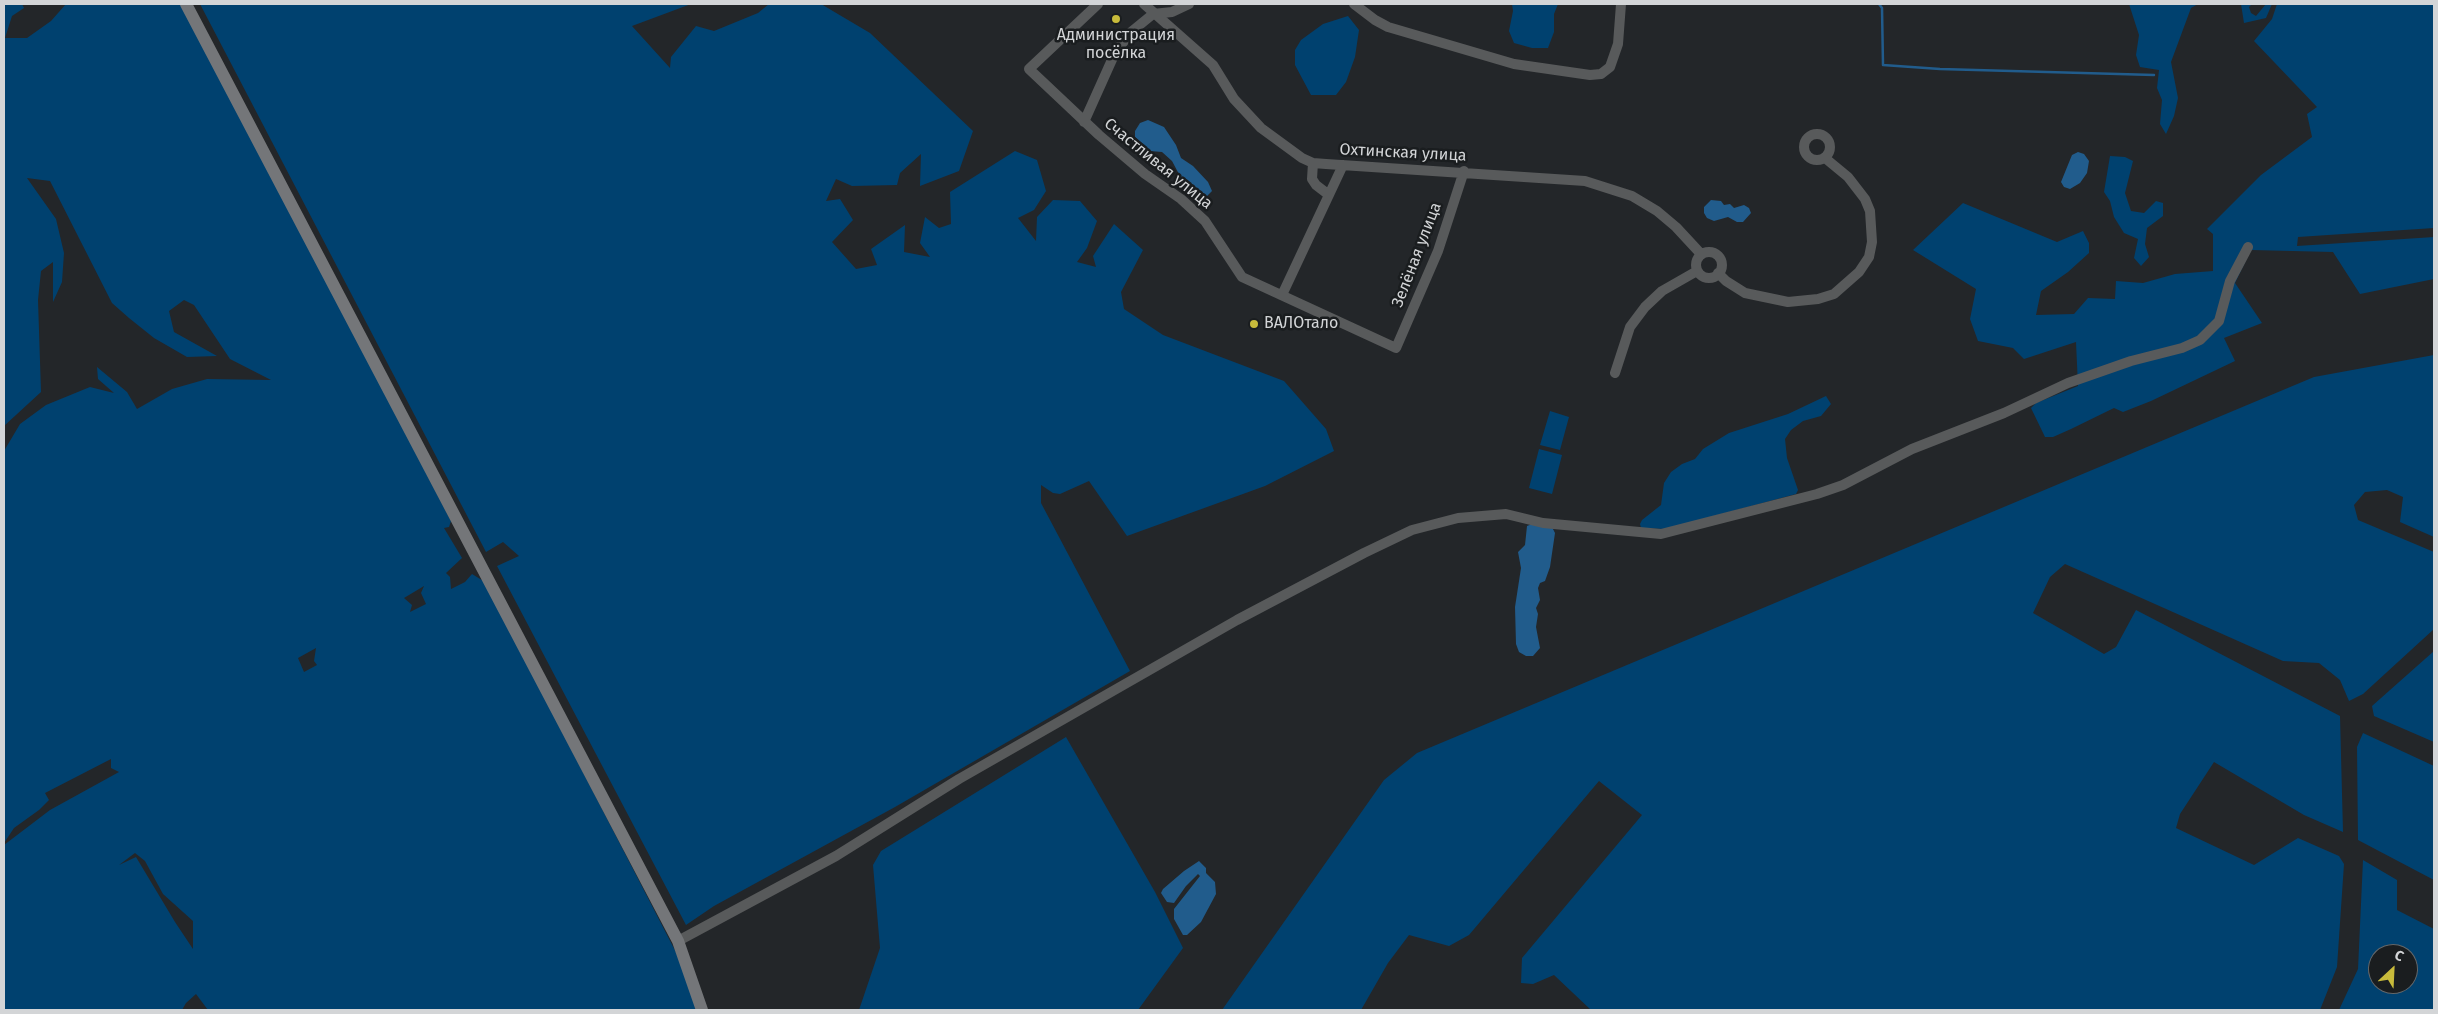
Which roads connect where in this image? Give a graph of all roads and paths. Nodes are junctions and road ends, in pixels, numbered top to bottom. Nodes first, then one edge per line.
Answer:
1 (186, 4) edge
2 (1098, 4) edge
3 (1144, 4) edge
4 (1189, 4) edge
5 (1354, 4) edge
6 (1621, 4) edge
7 (1153, 14) junction
8 (1084, 122) junction
9 (1825, 158) dead end
10 (1313, 163) junction
11 (1343, 165) junction
12 (1464, 171) junction
13 (1329, 195) junction
14 (2248, 247) dead end
15 (1701, 254) junction
16 (1697, 271) junction
17 (1718, 273) junction
18 (1282, 296) junction
19 (1396, 348) joint
20 (1615, 373) dead end
21 (678, 942) junction
22 (702, 1010) edge

1 - 21 street
2 - 8 street, Счастливая улица
3 - 7 street, Охтинская улица
4 - 7 street
5 - 6 street
7 - 8 street
7 - 10 street, Охтинская улица
8 - 18 street, Счастливая улица
9 - 17 street
10 - 11 street, Охтинская улица
10 - 13 street
11 - 12 street, Охтинская улица
11 - 13 street
12 - 15 street, Охтинская улица
12 - 19 street, Зелёная улица
13 - 18 street
14 - 21 street
15 - 16 street
15 - 17 street
16 - 17 street
16 - 20 street
18 - 19 street, Счастливая улица
21 - 22 street

